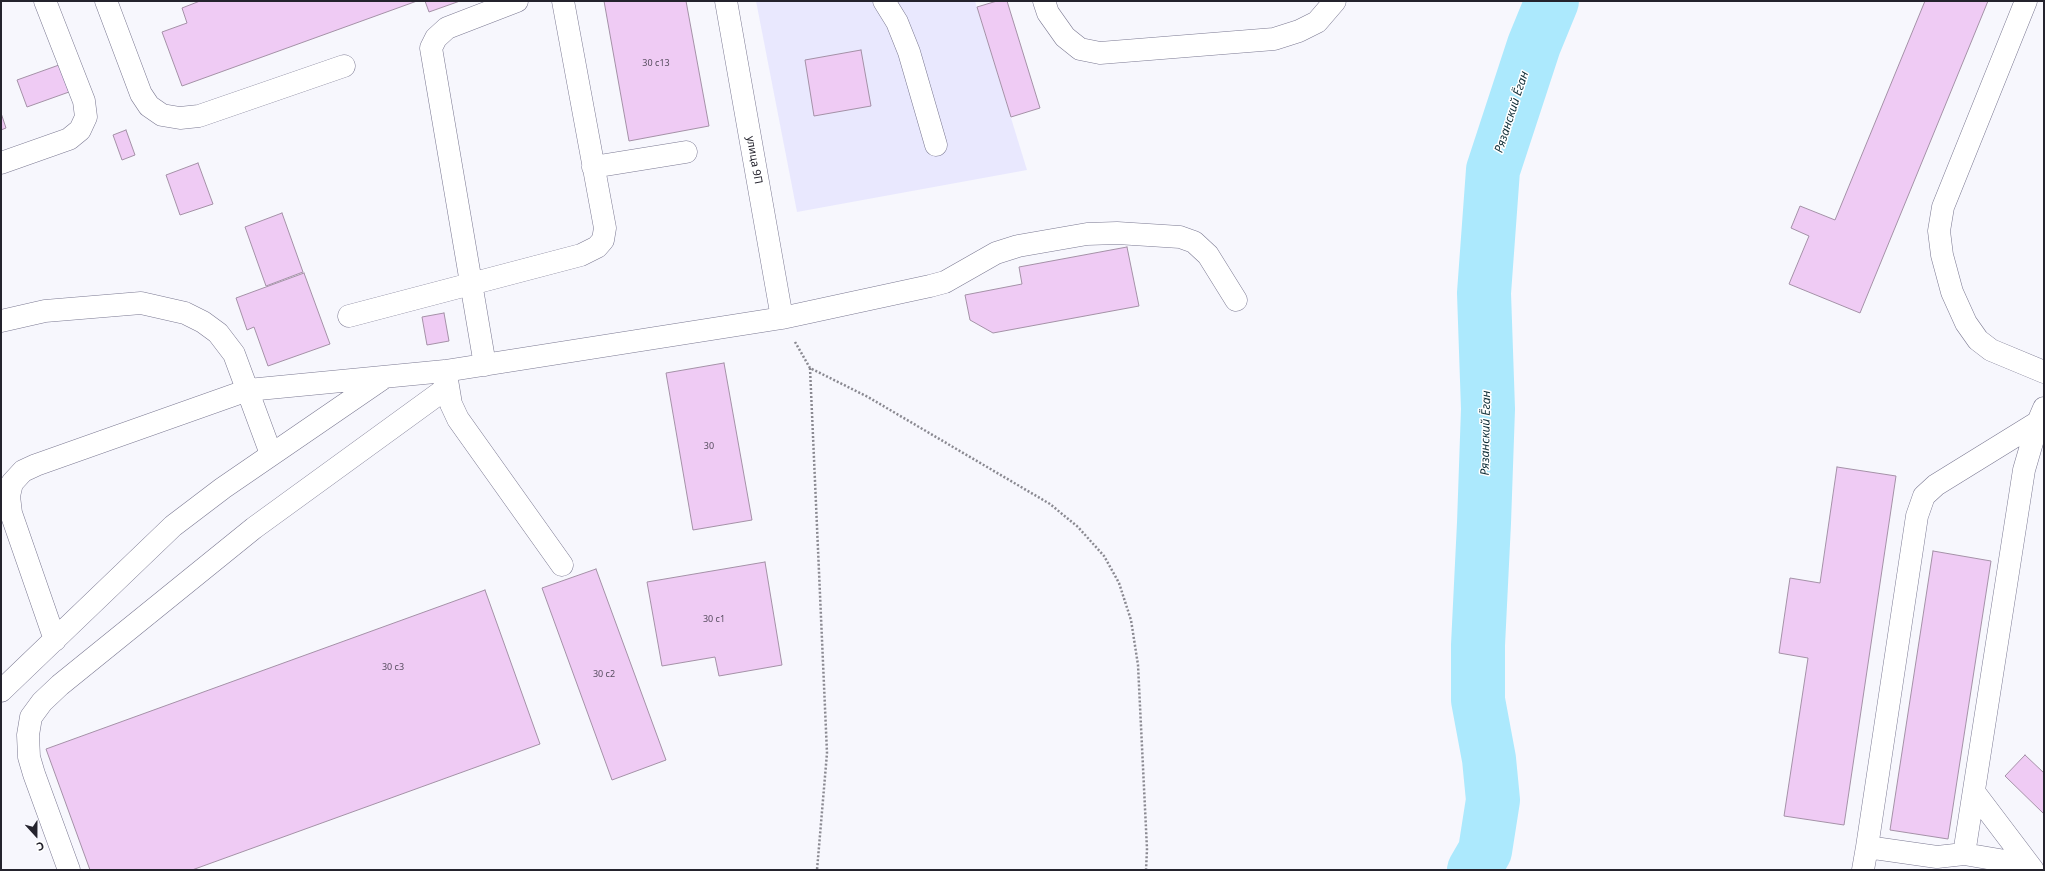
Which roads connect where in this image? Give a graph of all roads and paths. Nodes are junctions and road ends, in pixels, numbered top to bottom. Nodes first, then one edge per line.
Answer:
1 (45, 1) edge
2 (106, 1) edge
3 (518, 1) edge
4 (563, 1) edge
5 (726, 1) edge
6 (884, 1) edge
7 (1044, 1) edge
8 (1336, 1) edge
9 (2026, 1) edge
10 (344, 66) dead end
11 (936, 145) dead end
12 (686, 152) dead end
13 (1, 163) edge
14 (594, 167) junction
15 (471, 284) junction
16 (1236, 300) dead end
17 (349, 316) dead end
18 (782, 318) junction
19 (1, 321) edge
20 (485, 365) junction
21 (810, 368) junction
22 (2044, 372) edge
23 (383, 378) junction
24 (447, 379) junction
25 (248, 390) junction
26 (2041, 415) edge
27 (271, 454) junction
28 (562, 565) dead end
29 (55, 640) junction
30 (1, 691) edge
31 (1974, 792) junction
32 (1867, 847) junction
33 (1964, 854) junction
34 (2031, 868) edge
35 (69, 870) edge
36 (817, 870) edge
37 (1146, 870) edge
38 (1863, 870) edge

1 - 13 street
2 - 10 street
3 - 15 street
4 - 14 street
5 - 18 street, улица 9П
6 - 11 street
7 - 8 street
9 - 22 street
12 - 14 street
14 - 15 street
15 - 17 street
15 - 20 street
16 - 18 street
18 - 20 street
18 - 21 path
19 - 25 street
20 - 24 street
21 - 36 path
21 - 37 path
23 - 24 street
23 - 25 street
23 - 27 street
24 - 28 street
24 - 35 street
25 - 27 street
25 - 29 street
26 - 31 street
26 - 32 street
27 - 29 street
29 - 30 street
31 - 33 street
31 - 34 street
32 - 33 street
32 - 38 street
33 - 34 street

